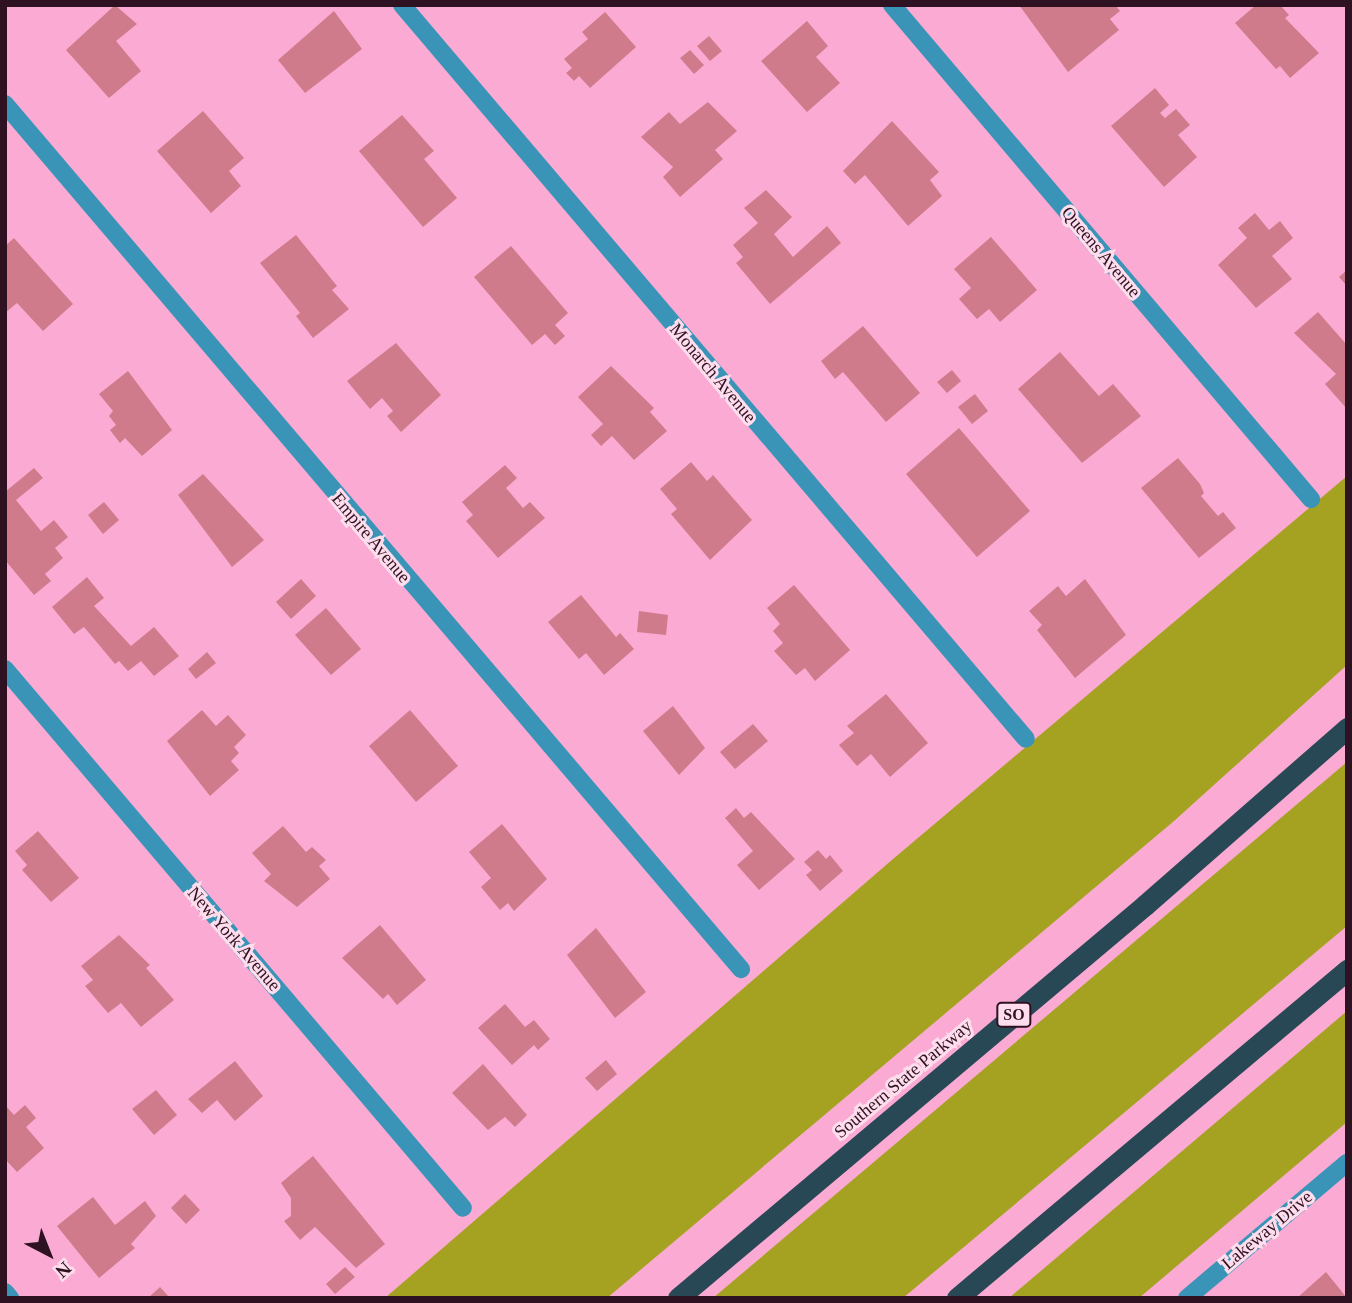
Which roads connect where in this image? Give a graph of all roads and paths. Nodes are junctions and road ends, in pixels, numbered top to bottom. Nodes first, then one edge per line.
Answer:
1 (402, 5) edge
2 (892, 5) edge
3 (5, 104) edge
4 (1311, 499) dead end
5 (5, 669) edge
6 (1347, 728) edge
7 (1026, 739) dead end
8 (741, 969) dead end
9 (1347, 971) edge
10 (1347, 1163) edge
11 (463, 1208) dead end
12 (5, 1292) edge
13 (10, 1298) edge
14 (678, 1298) edge
15 (957, 1298) edge
16 (1187, 1298) edge

1 - 7 street, Monarch Avenue
2 - 4 street, Queens Avenue
3 - 8 street, Empire Avenue
5 - 11 street, New York Avenue
6 - 14 highway, Southern State Parkway / SO
9 - 15 highway
10 - 16 street, Lakeway Drive
12 - 13 street

